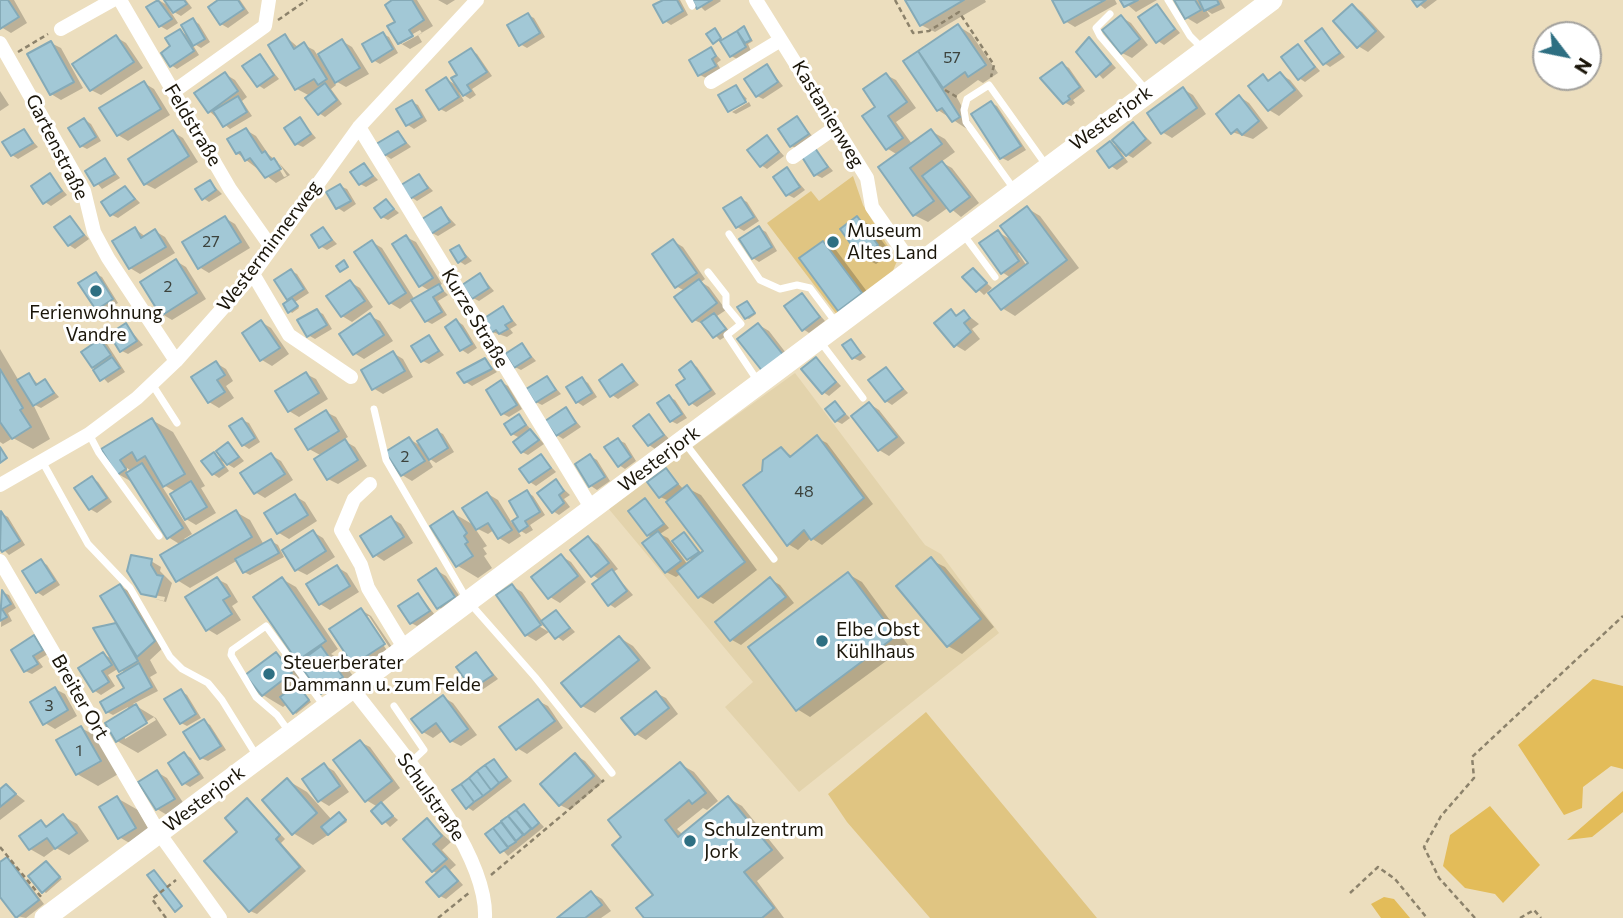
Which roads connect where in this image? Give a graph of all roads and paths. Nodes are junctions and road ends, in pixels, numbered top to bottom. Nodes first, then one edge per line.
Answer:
1 (113, 0) edge
2 (120, 0) edge
3 (269, 0) edge
4 (307, 0) edge
5 (477, 0) edge
6 (756, 0) edge
7 (895, 0) edge
8 (1168, 0) edge
9 (1262, 3) edge
10 (1110, 14) dead end
11 (265, 26) junction
12 (61, 29) joint
13 (779, 41) junction
14 (0, 43) edge
15 (1204, 50) junction
16 (4, 60) edge
17 (711, 82) dead end
18 (989, 85) junction
19 (945, 90) dead end
20 (173, 92) junction
21 (1147, 92) junction
22 (950, 96) dead end
23 (359, 127) junction
24 (836, 127) junction
25 (793, 157) dead end
26 (1047, 166) junction
27 (1015, 190) junction
28 (961, 231) junction
29 (729, 234) dead end
30 (271, 247) junction
31 (914, 267) junction
32 (708, 272) dead end
33 (253, 274) junction
34 (995, 277) dead end
35 (837, 325) junction
36 (819, 339) junction
37 (176, 361) junction
38 (351, 377) dead end
39 (152, 384) junction
40 (760, 384) junction
41 (863, 398) dead end
42 (374, 408) dead end
43 (177, 423) dead end
44 (89, 434) junction
45 (684, 441) junction
46 (42, 461) junction
47 (370, 484) dead end
48 (0, 485) edge
49 (592, 509) junction
50 (159, 536) dead end
51 (774, 559) dead end
52 (0, 561) edge
53 (468, 601) junction
54 (1623, 616) edge
55 (405, 649) junction
56 (352, 688) junction
57 (394, 706) dead end
58 (326, 708) junction
59 (291, 734) junction
60 (258, 758) junction
61 (409, 765) junction
62 (612, 773) joint
63 (159, 833) junction
64 (0, 847) edge
65 (187, 872) junction
66 (481, 883) junction
67 (1349, 892) dead end
68 (49, 915) edge
69 (166, 918) edge
70 (220, 918) edge
71 (438, 918) edge
72 (485, 918) edge
73 (1427, 918) edge
74 (1475, 918) edge
75 (1520, 918) edge
76 (1541, 918) edge

1 - 12 street
2 - 20 street, Feldstraße
3 - 11 street
4 - 11 path
5 - 23 street, Westerminnerweg
6 - 13 street, Kastanienweg
7 - 18 path
8 - 15 lane
9 - 15 main road, Westerjork
10 - 21 lane
11 - 20 street
12 - 16 path
13 - 17 street
13 - 24 street, Kastanienweg
14 - 16 street, Gartenstraße
15 - 21 main road, Westerjork
16 - 37 street, Gartenstraße
18 - 26 lane
18 - 27 lane
19 - 22 path
20 - 30 street, Feldstraße
21 - 26 main road, Westerjork
23 - 30 street, Westerminnerweg
23 - 49 street, Kurze Straße
24 - 25 street
24 - 31 street, Kastanienweg
26 - 27 main road, Westerjork
27 - 28 main road, Westerjork
28 - 31 main road, Westerjork
28 - 34 lane
29 - 35 lane
30 - 33 street, Westerminnerweg
31 - 35 main road, Westerjork
32 - 40 lane
33 - 37 street, Westerminnerweg
33 - 38 street
35 - 36 main road, Westerjork
36 - 40 main road, Westerjork
36 - 41 lane
37 - 39 street, Westerminnerweg
39 - 43 lane
39 - 44 street, Westerminnerweg
40 - 45 main road, Westerjork
42 - 53 lane
44 - 46 street, Westerminnerweg
44 - 50 lane
45 - 49 main road, Westerjork
45 - 51 lane
46 - 48 street, Westerminnerweg
46 - 60 lane
47 - 55 street
49 - 53 main road, Westerjork
52 - 63 street, Breiter Ort
53 - 55 main road, Westerjork
53 - 62 lane
54 - 74 path
55 - 56 main road, Westerjork
56 - 58 main road, Westerjork
56 - 61 street, Schulstraße
57 - 61 lane
58 - 59 main road, Westerjork
58 - 59 lane
59 - 60 main road, Westerjork
60 - 63 main road, Westerjork
61 - 66 street, Schulstraße
62 - 66 path
63 - 65 street, Breiter Ort
63 - 68 main road, Westerjork
64 - 68 path
65 - 69 path
65 - 70 street, Breiter Ort
66 - 71 path
66 - 72 street, Schulstraße
67 - 73 path
75 - 76 path

